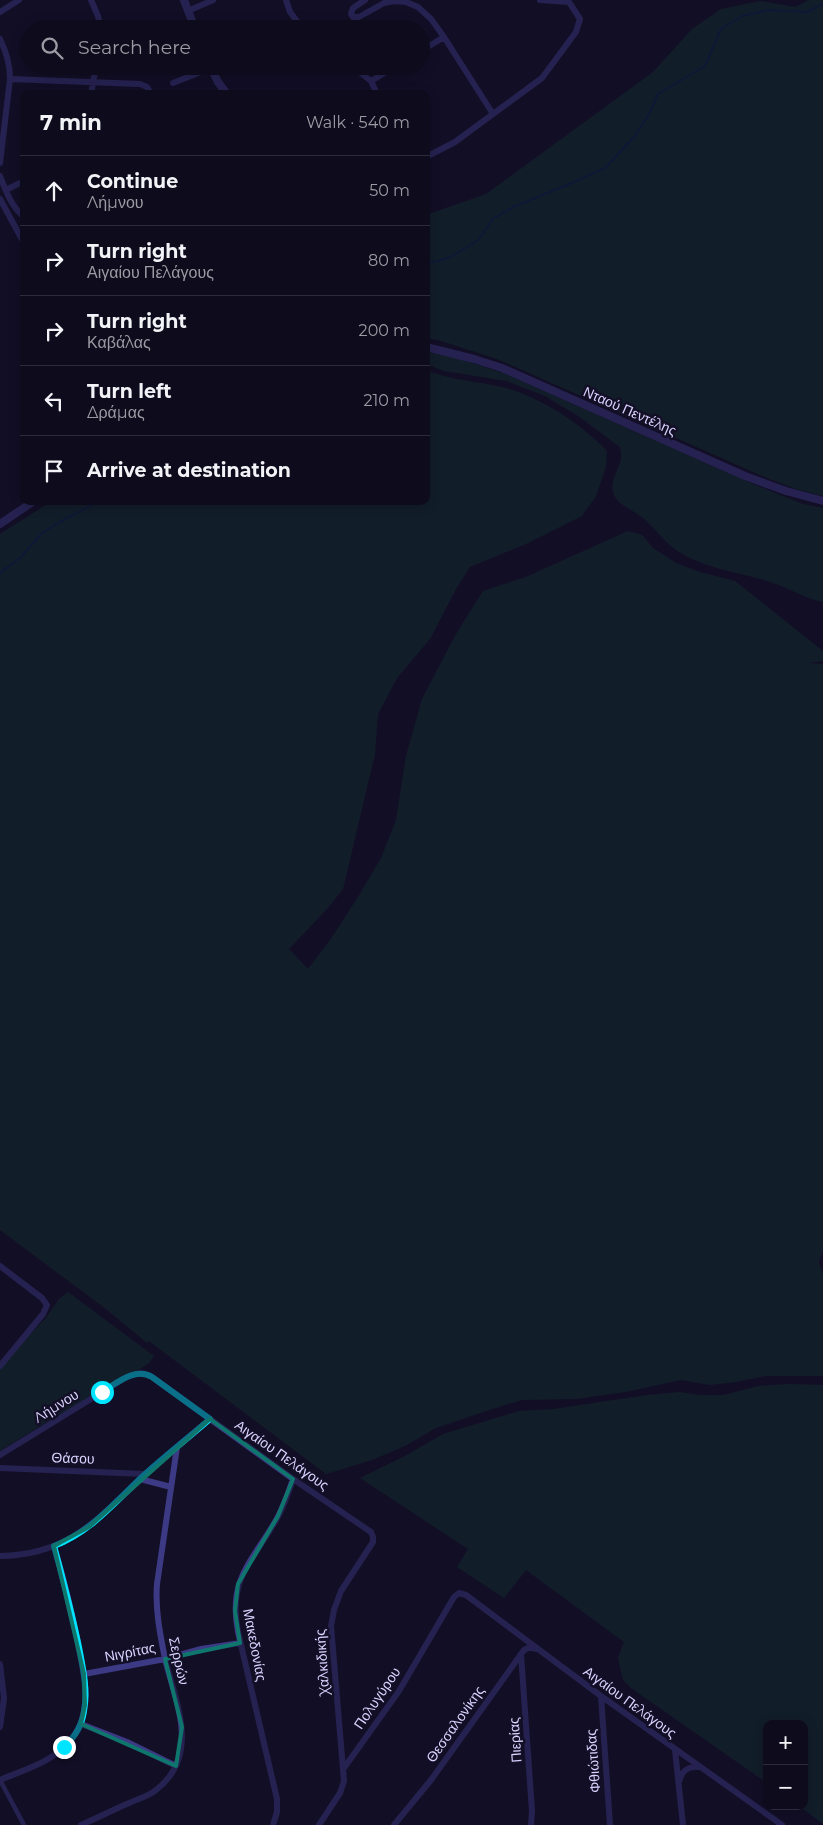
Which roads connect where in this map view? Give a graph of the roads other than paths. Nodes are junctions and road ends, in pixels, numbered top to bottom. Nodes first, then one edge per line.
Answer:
1 (20, 0) edge
2 (91, 0) edge
3 (184, 0) edge
4 (213, 0) edge
5 (286, 0) edge
6 (365, 0) edge
7 (540, 0) edge
8 (188, 11) junction
9 (0, 12) edge
10 (99, 20) edge
11 (192, 20) edge
12 (296, 20) edge
13 (444, 38) junction
14 (0, 39) edge
15 (430, 46) edge
16 (94, 75) edge
17 (193, 75) edge
18 (215, 75) edge
19 (364, 75) edge
20 (382, 75) edge
21 (10, 79) junction
22 (372, 81) junction
23 (93, 83) junction
24 (173, 84) dead end
25 (92, 90) edge
26 (148, 90) edge
27 (224, 90) edge
28 (375, 90) edge
29 (493, 114) junction
30 (430, 155) edge
31 (0, 163) edge
32 (0, 176) edge
33 (20, 183) edge
34 (6, 190) junction
35 (10, 201) junction
36 (2, 202) edge
37 (20, 213) edge
38 (20, 236) edge
39 (430, 347) edge
40 (823, 501) edge
41 (28, 505) edge
42 (0, 524) edge
43 (0, 1266) edge
44 (0, 1366) edge
45 (152, 1377) joint
46 (210, 1419) junction
47 (177, 1447) junction
48 (0, 1455) edge
49 (0, 1468) edge
50 (143, 1477) junction
51 (293, 1479) junction
52 (171, 1487) junction
53 (373, 1536) joint
54 (54, 1546) junction
55 (0, 1556) edge
56 (466, 1595) joint
57 (240, 1643) junction
58 (540, 1651) junction
59 (522, 1654) junction
60 (165, 1658) junction
61 (0, 1664) edge
62 (84, 1674) junction
63 (601, 1696) junction
64 (80, 1724) junction
65 (0, 1727) edge
66 (675, 1750) junction
67 (176, 1766) junction
68 (344, 1768) junction
69 (704, 1770) junction
70 (0, 1780) edge
71 (679, 1786) junction
72 (274, 1823) edge
73 (24, 1825) edge
74 (81, 1825) edge
75 (266, 1825) edge
76 (319, 1825) edge
77 (394, 1825) edge
78 (531, 1825) edge
79 (610, 1825) edge
80 (683, 1825) edge
81 (782, 1825) edge

1 - 9 street
2 - 10 street
3 - 8 street
4 - 8 street
5 - 12 street
6 - 13 street
7 - 29 street
8 - 11 street
13 - 15 street
13 - 29 street
14 - 21 street
16 - 23 street
17 - 24 street
18 - 27 street
19 - 22 street
20 - 22 street
21 - 23 street
21 - 31 street
22 - 28 street
23 - 25 street
23 - 26 street
29 - 30 street
32 - 34 street
33 - 34 street
34 - 35 street
35 - 36 street
35 - 37 street
36 - 38 street
39 - 40 street, Νταού Πεντέλης
41 - 42 street
43 - 44 street
45 - 46 street, Αιγαίου Πελάγους
45 - 48 street, Λήμνου
46 - 47 street
46 - 51 street, Αιγαίου Πελάγους
47 - 50 street
47 - 52 street, Σερρών
49 - 50 street, Θάσου
50 - 52 street, Θάσου
50 - 54 street
51 - 53 street, Αιγαίου Πελάγους
51 - 57 street, Μακεδονίας
52 - 60 street, Σερρών
53 - 68 street, Χαλκιδικής
54 - 55 street
54 - 62 street
56 - 58 street, Αιγαίου Πελάγους
56 - 68 street, Πολυγύρου
57 - 60 street, Νιγρίτας
57 - 72 street, Μακεδονίας
58 - 59 street
58 - 63 street, Αιγαίου Πελάγους
59 - 77 street, Θεσσαλονίκης
59 - 78 street, Πιερίας
60 - 62 street, Νιγρίτας
60 - 67 street, Σερρών
61 - 65 street
62 - 64 street
63 - 66 street, Αιγαίου Πελάγους
63 - 79 street, Φθιώτιδας
64 - 67 street
64 - 70 street
66 - 69 street, Αιγαίου Πελάγους
66 - 71 street
67 - 74 street, Σερρών
68 - 76 street, Πολυγύρου
69 - 71 street
69 - 81 street, Αιγαίου Πελάγους
70 - 73 street
71 - 80 street
72 - 75 street

